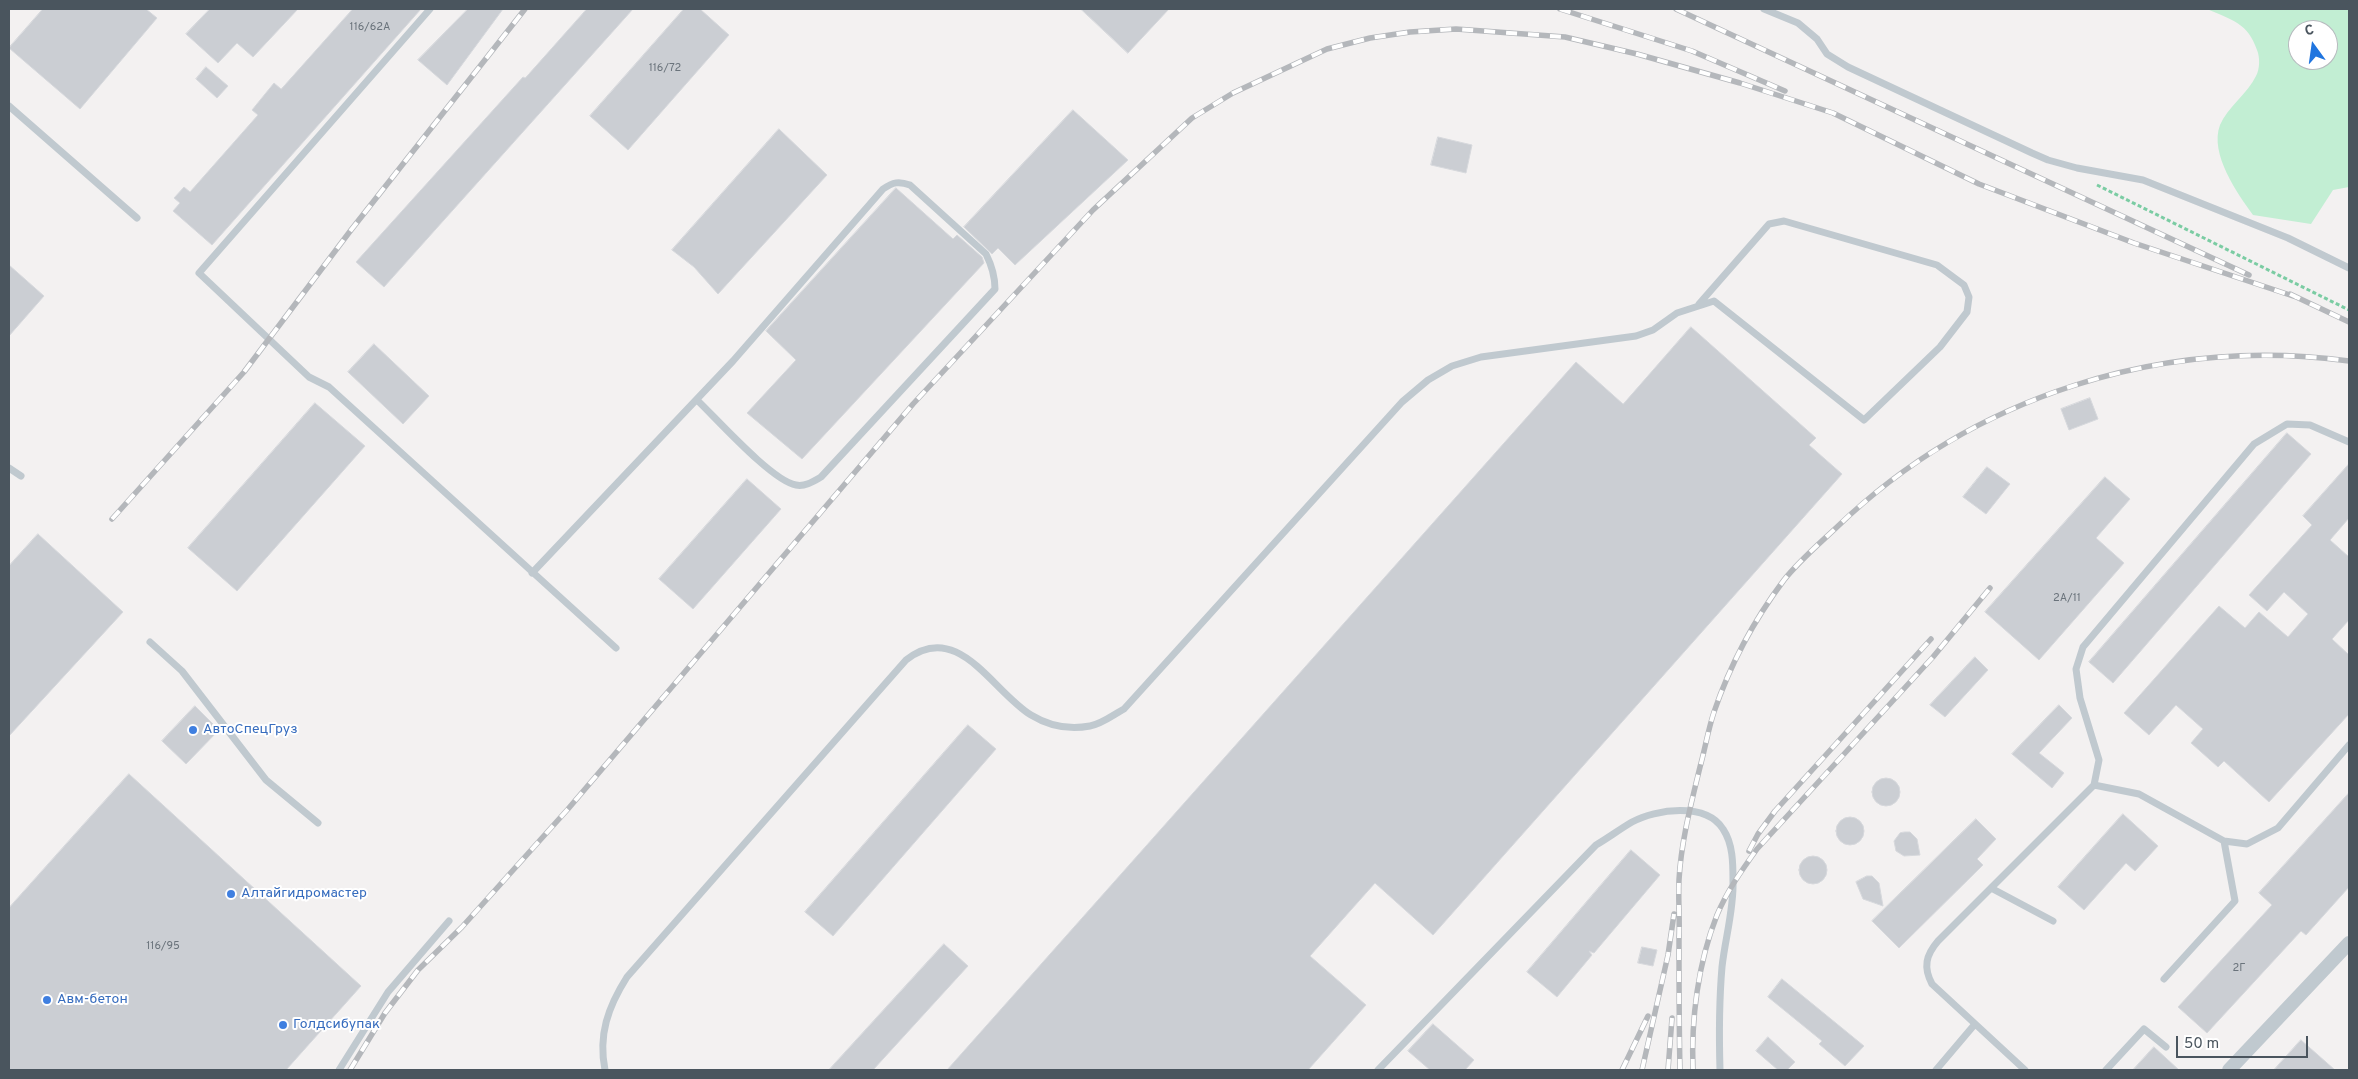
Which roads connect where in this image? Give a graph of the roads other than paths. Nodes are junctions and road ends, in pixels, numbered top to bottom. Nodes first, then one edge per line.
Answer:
1 (430, 9) edge
2 (1764, 9) edge
3 (9, 106) edge
4 (137, 218) dead end
5 (2349, 268) edge
6 (1699, 304) junction
7 (697, 400) junction
8 (2349, 442) edge
9 (9, 468) edge
10 (21, 476) dead end
11 (532, 573) junction
12 (150, 642) dead end
13 (616, 648) dead end
14 (2349, 745) edge
15 (2094, 785) junction
16 (318, 823) dead end
17 (2224, 841) junction
18 (1991, 888) junction
19 (450, 921) dead end
20 (2053, 921) dead end
21 (2349, 943) edge
22 (2164, 979) dead end
23 (1975, 1024) junction
24 (2166, 1047) dead end
25 (339, 1070) edge
26 (605, 1070) edge
27 (1378, 1070) edge
28 (1720, 1070) edge
29 (1936, 1070) edge
30 (2025, 1070) edge
31 (2106, 1070) edge
32 (2229, 1070) edge

1 - 11 lane
2 - 5 lane
3 - 4 lane
6 - 6 lane
6 - 26 lane
7 - 7 lane
7 - 11 lane
8 - 15 lane
9 - 10 lane
11 - 13 lane
12 - 16 lane
14 - 17 lane
15 - 17 lane
15 - 18 lane
17 - 22 lane
18 - 20 lane
18 - 23 lane
19 - 25 lane
21 - 32 street
23 - 29 lane
23 - 30 lane
24 - 31 lane
27 - 28 lane

